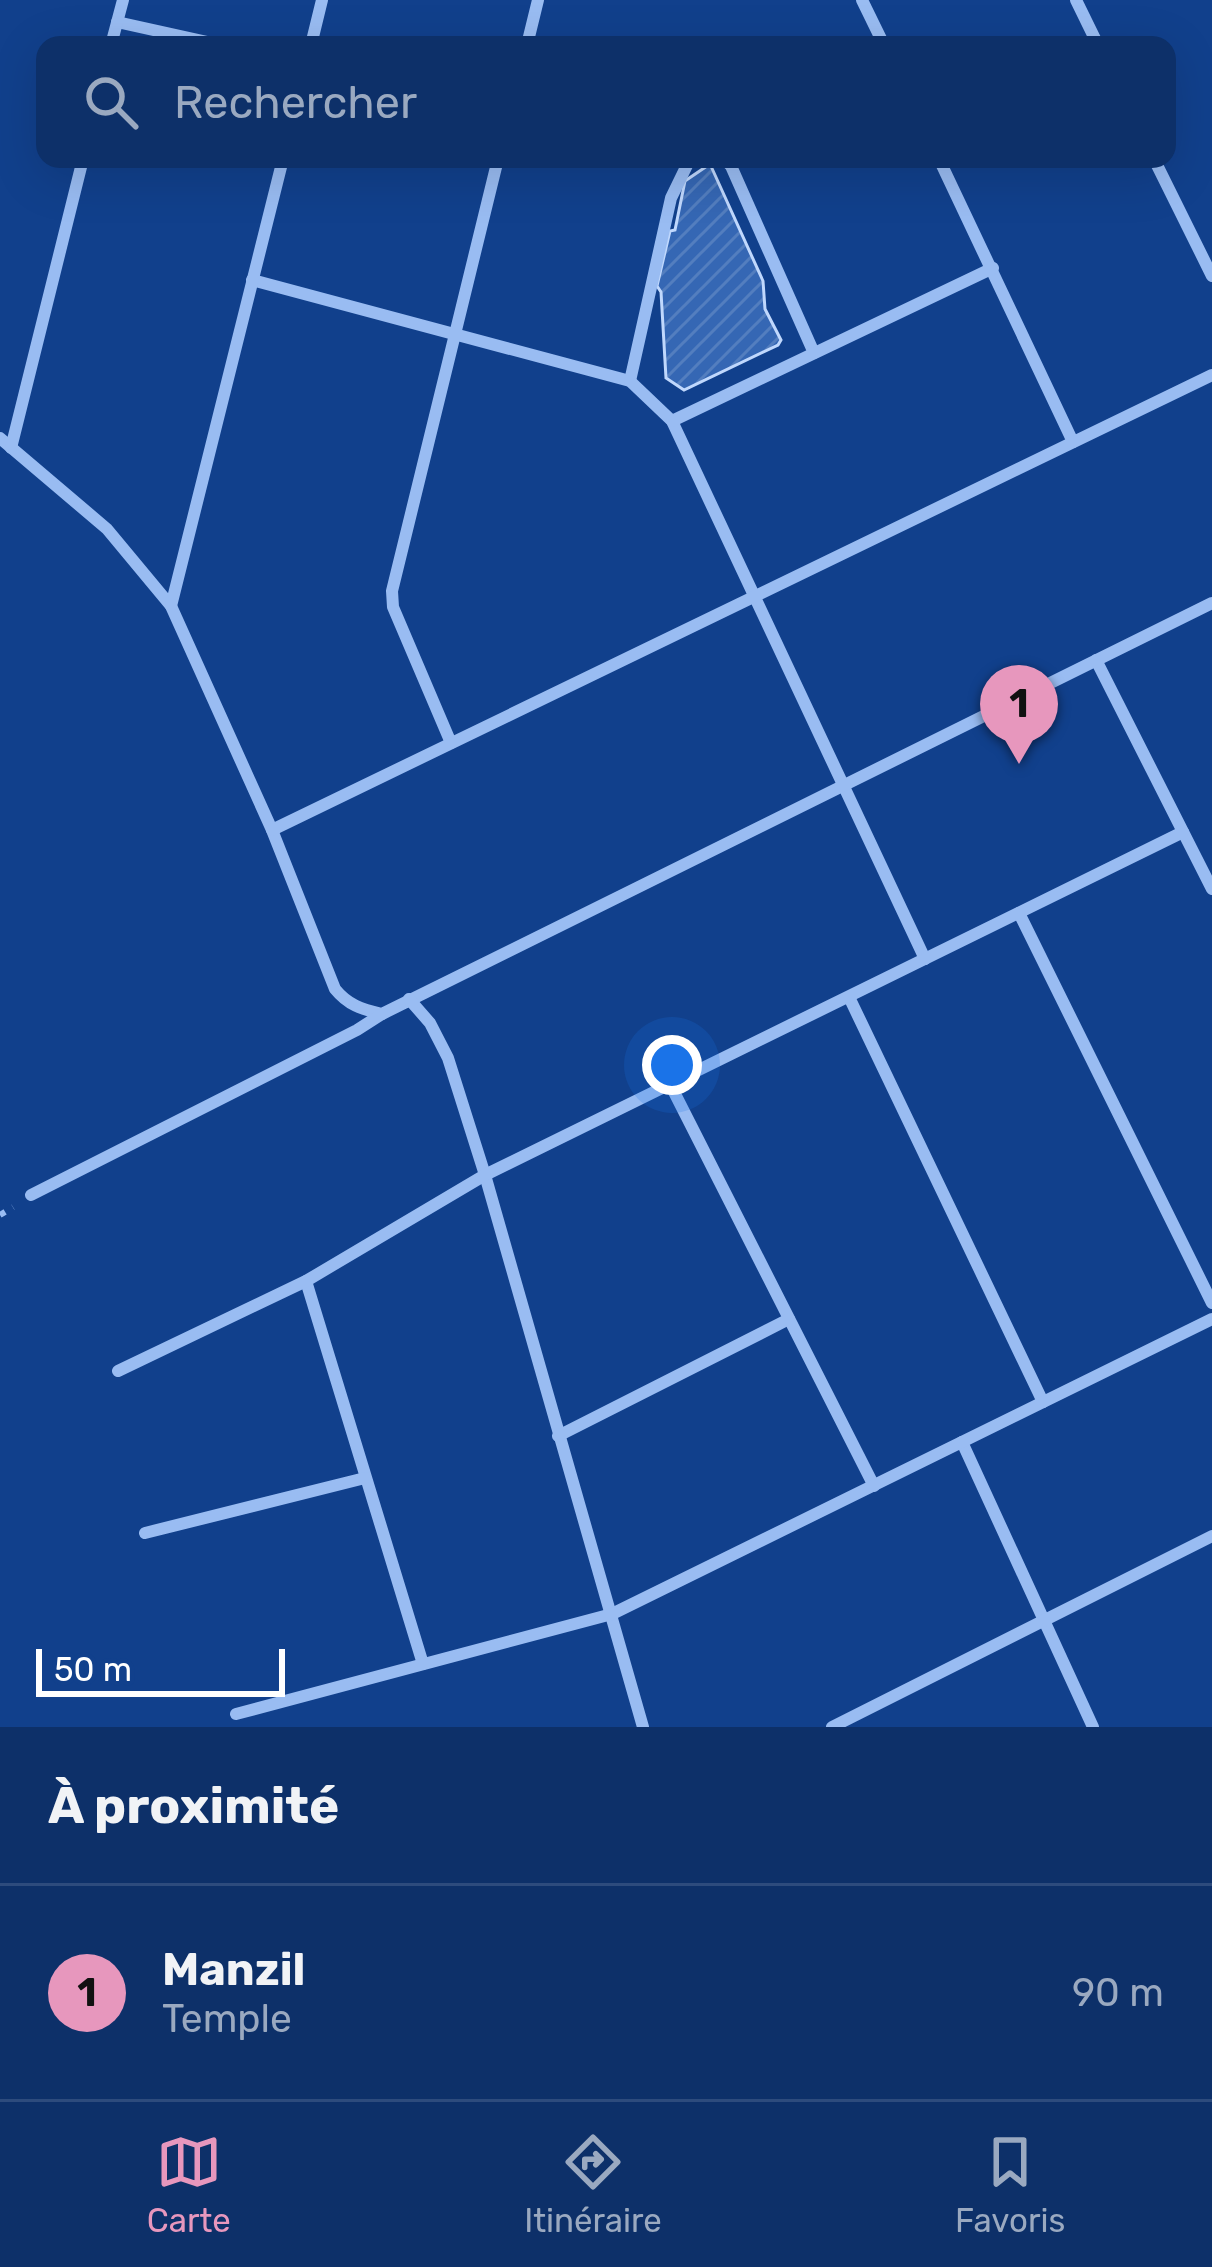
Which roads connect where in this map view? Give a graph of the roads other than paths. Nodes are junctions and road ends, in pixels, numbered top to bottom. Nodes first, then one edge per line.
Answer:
1 (123, 0) edge
2 (322, 0) edge
3 (538, 0) edge
4 (862, 0) edge
5 (1076, 0) edge
6 (117, 22) junction
7 (113, 36) edge
8 (180, 36) edge
9 (313, 36) edge
10 (529, 36) edge
11 (880, 36) edge
12 (1094, 36) edge
13 (81, 168) edge
14 (281, 168) edge
15 (496, 168) edge
16 (686, 168) edge
17 (732, 168) edge
18 (943, 168) edge
19 (1158, 168) edge
20 (992, 268) junction
21 (1212, 276) edge
22 (252, 280) junction
23 (454, 333) junction
24 (814, 353) junction
25 (1212, 375) edge
26 (630, 382) junction
27 (672, 421) junction
28 (1073, 442) junction
29 (6, 443) edge
30 (755, 596) junction
31 (1212, 602) edge
32 (171, 606) junction
33 (1096, 660) junction
34 (451, 743) junction
35 (843, 785) junction
36 (272, 830) junction
37 (1184, 832) junction
38 (1212, 889) edge
39 (1019, 913) junction
40 (926, 959) junction
41 (849, 997) junction
42 (409, 999) junction
43 (382, 1014) junction
44 (670, 1084) junction
45 (485, 1175) junction
46 (31, 1195) dead end
47 (1207, 1280) edge
48 (306, 1281) junction
49 (1212, 1303) edge
50 (789, 1319) junction
51 (1212, 1319) edge
52 (118, 1371) dead end
53 (1043, 1402) junction
54 (558, 1436) junction
55 (962, 1442) junction
56 (365, 1478) junction
57 (874, 1486) junction
58 (145, 1533) dead end
59 (1212, 1536) edge
60 (612, 1614) junction
61 (1044, 1621) junction
62 (423, 1664) junction
63 (236, 1714) dead end
64 (643, 1727) edge
65 (832, 1727) edge
66 (1094, 1727) edge

1 - 6 street
2 - 9 street
3 - 10 street
4 - 11 street
5 - 12 street
6 - 7 street
6 - 8 street
13 - 29 street
14 - 22 street
15 - 23 street
16 - 26 street
17 - 24 street
18 - 20 street
19 - 21 street
20 - 24 street
20 - 28 street
22 - 23 street
22 - 32 street
23 - 26 street
23 - 34 street
24 - 27 street
25 - 28 street
26 - 27 street
27 - 30 street
28 - 30 street
29 - 32 street
30 - 34 street
30 - 35 street
31 - 33 street
32 - 36 street
33 - 35 street
33 - 37 street
34 - 36 street
35 - 40 street
35 - 42 street
36 - 43 street
37 - 38 street
37 - 39 street
39 - 40 street
39 - 47 street
40 - 41 street
41 - 44 street
41 - 53 street
42 - 43 street
42 - 45 street
43 - 46 street
44 - 45 street
44 - 50 street
45 - 48 street
45 - 54 street
47 - 49 street
48 - 52 street
48 - 56 street
50 - 54 street
50 - 57 street
51 - 53 street
53 - 55 street
54 - 60 street
55 - 57 street
55 - 61 street
56 - 58 street
56 - 62 street
57 - 60 street
59 - 61 street
60 - 62 street
60 - 64 street
61 - 65 street
61 - 66 street
62 - 63 street

